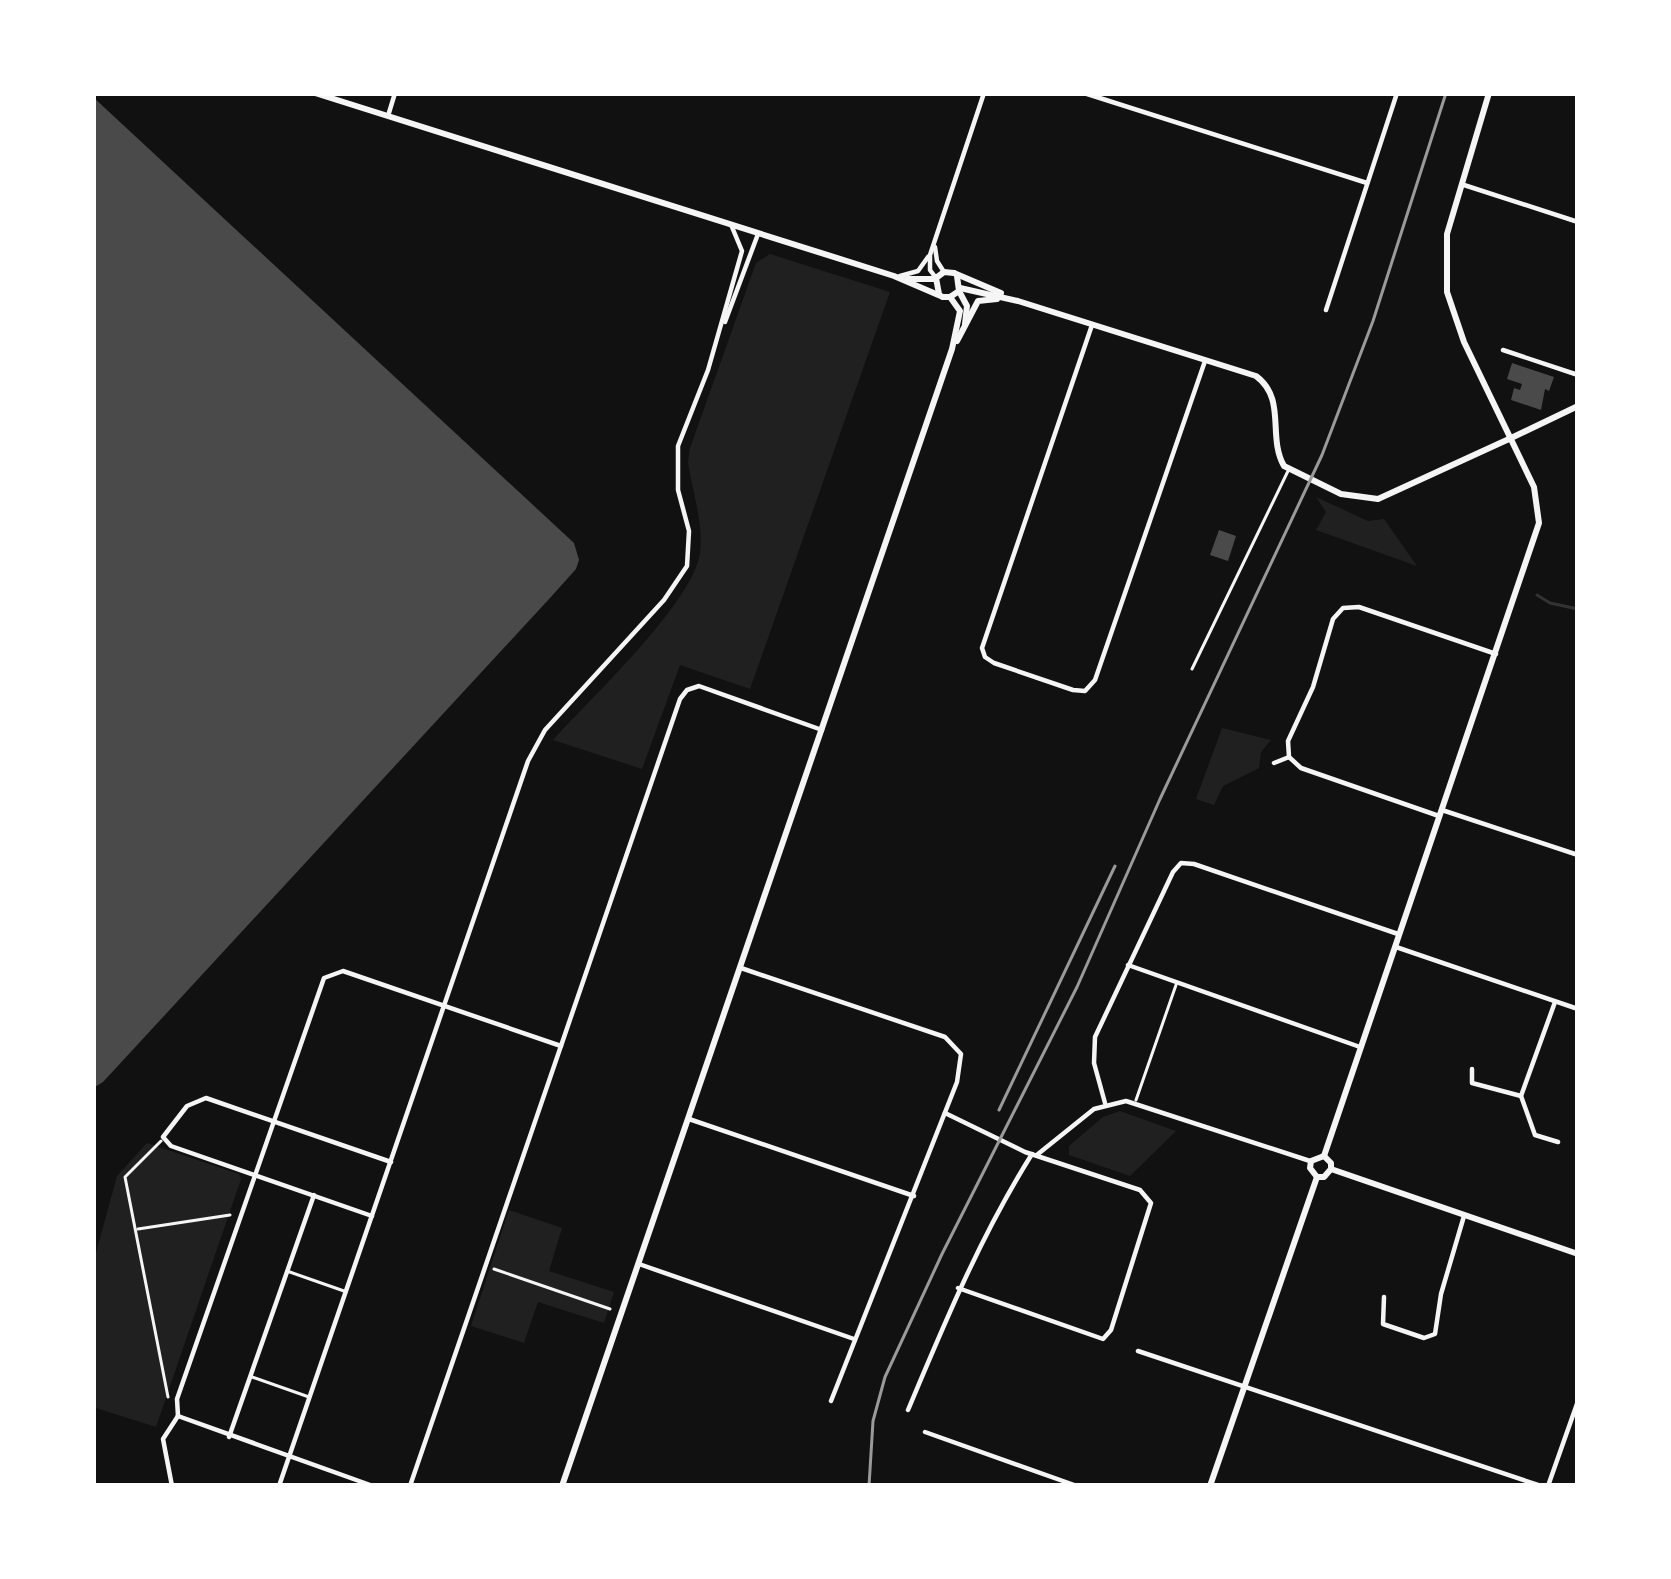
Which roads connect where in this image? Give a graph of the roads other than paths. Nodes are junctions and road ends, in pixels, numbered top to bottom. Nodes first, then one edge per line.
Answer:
1 (315, 93) edge
2 (395, 93) edge
3 (984, 93) edge
4 (1084, 93) edge
5 (1397, 93) edge
6 (1489, 93) edge
7 (388, 116) junction
8 (1367, 183) junction
9 (1460, 183) junction
10 (1578, 222) edge
11 (730, 225) junction
12 (758, 234) junction
13 (935, 247) junction
14 (930, 255) junction
15 (954, 273) junction
16 (894, 276) junction
17 (938, 276) junction
18 (903, 279) junction
19 (960, 290) junction
20 (947, 297) junction
21 (1018, 301) junction
22 (1326, 310) dead end
23 (1092, 325) junction
24 (722, 327) junction
25 (952, 349) junction
26 (1503, 350) dead end
27 (1205, 360) junction
28 (1578, 375) edge
29 (1578, 406) edge
30 (1509, 439) junction
31 (1289, 470) junction
32 (1496, 654) junction
33 (1192, 669) dead end
34 (822, 730) junction
35 (1289, 757) junction
36 (1274, 763) dead end
37 (1441, 813) junction
38 (1578, 855) edge
39 (1400, 935) junction
40 (1396, 947) junction
41 (1128, 965) junction
42 (741, 968) junction
43 (1176, 983) junction
44 (1556, 1002) junction
45 (443, 1006) junction
46 (1578, 1010) edge
47 (561, 1046) junction
48 (1361, 1047) junction
49 (1472, 1069) dead end
50 (1522, 1096) junction
51 (1135, 1102) junction
52 (1105, 1103) junction
53 (945, 1113) junction
54 (689, 1118) junction
55 (273, 1120) junction
56 (163, 1139) junction
57 (1558, 1142) dead end
58 (1035, 1154) junction
59 (1324, 1156) junction
60 (1311, 1161) junction
61 (391, 1162) junction
62 (1331, 1169) junction
63 (254, 1175) junction
64 (1317, 1177) junction
65 (314, 1195) junction
66 (914, 1196) junction
67 (131, 1209) junction
68 (123, 1210) dead end
69 (230, 1215) dead end
70 (372, 1216) junction
71 (1464, 1216) junction
72 (135, 1229) junction
73 (1578, 1254) edge
74 (639, 1264) junction
75 (287, 1271) junction
76 (958, 1288) junction
77 (346, 1292) junction
78 (1384, 1297) dead end
79 (854, 1339) junction
80 (1138, 1351) dead end
81 (250, 1376) junction
82 (1244, 1387) junction
83 (167, 1397) dead end
84 (309, 1397) junction
85 (831, 1401) dead end
86 (1578, 1401) edge
87 (908, 1410) dead end
88 (178, 1417) junction
89 (926, 1432) dead end
90 (229, 1437) junction
91 (289, 1457) junction
92 (172, 1486) edge
93 (279, 1486) edge
94 (373, 1486) edge
95 (410, 1486) edge
96 (562, 1486) edge
97 (1077, 1486) edge
98 (1210, 1486) edge
99 (1545, 1486) edge

1 - 7 main road
2 - 7 street
3 - 13 street
4 - 8 street
5 - 8 street
6 - 9 main road
7 - 11 main road
8 - 22 street
9 - 10 street
9 - 30 main road
11 - 12 main road
11 - 24 street
12 - 16 main road
12 - 24 street
13 - 14 street
13 - 17 street
14 - 16 street
14 - 17 street
15 - 17 main road
15 - 19 main road
15 - 21 main road
16 - 18 main road
17 - 18 main road
17 - 20 main road
18 - 20 main road
19 - 20 main road
19 - 21 main road
19 - 25 main road
20 - 25 main road
21 - 23 main road
21 - 25 main road
23 - 27 main road
23 - 27 street
24 - 45 street
25 - 34 main road
26 - 28 street
27 - 31 main road
29 - 30 main road
30 - 31 main road
30 - 32 main road
31 - 33 street
32 - 35 street
32 - 37 main road
34 - 42 main road
34 - 47 street
35 - 36 street
35 - 37 street
37 - 38 street
37 - 39 main road
39 - 40 main road
39 - 41 street
40 - 44 street
40 - 48 main road
41 - 43 street
41 - 52 street
42 - 53 street
42 - 54 main road
43 - 48 street
43 - 51 street
44 - 46 street
44 - 50 street
45 - 47 street
45 - 55 street
45 - 61 street
47 - 95 street
48 - 59 main road
49 - 50 street
50 - 57 street
51 - 52 street
51 - 60 street
52 - 58 street
53 - 58 street
53 - 66 street
54 - 66 street
54 - 74 main road
55 - 56 street
55 - 61 street
55 - 63 street
56 - 63 street
56 - 67 street
58 - 76 street
58 - 76 street
59 - 60 main road
59 - 62 main road
60 - 64 main road
61 - 70 street
62 - 64 main road
62 - 71 main road
63 - 65 street
63 - 88 street
64 - 82 main road
65 - 70 street
65 - 75 street
66 - 79 street
67 - 68 street
67 - 72 street
69 - 72 street
70 - 77 street
71 - 73 main road
71 - 78 street
72 - 83 street
74 - 79 street
74 - 96 main road
75 - 77 street
75 - 81 street
76 - 87 street
77 - 84 street
79 - 85 street
80 - 82 street
81 - 84 street
81 - 90 street
82 - 98 main road
82 - 99 street
84 - 91 street
86 - 99 street
88 - 90 street
88 - 92 street
89 - 97 street
90 - 91 street
91 - 93 street
91 - 94 street

